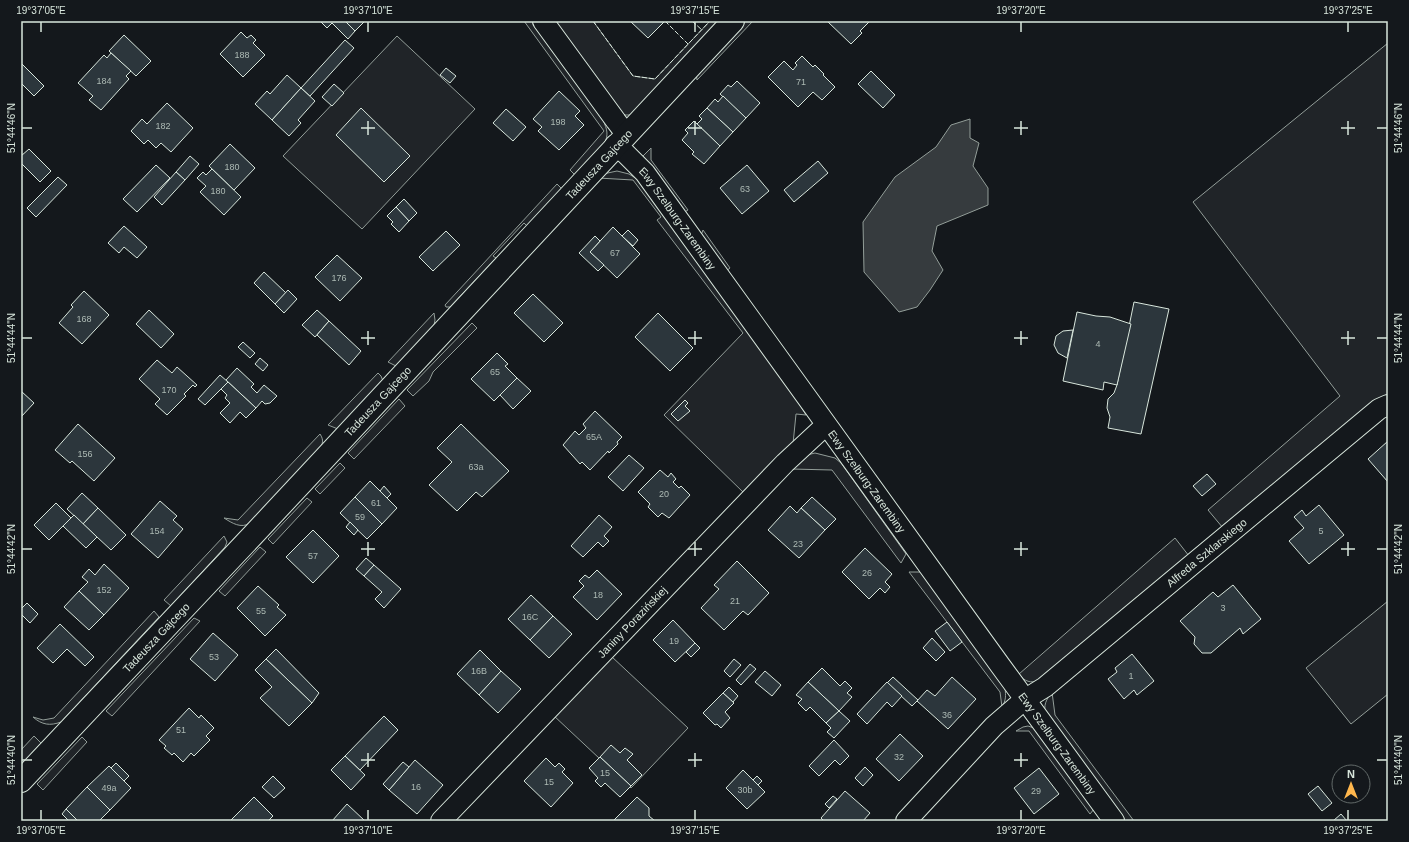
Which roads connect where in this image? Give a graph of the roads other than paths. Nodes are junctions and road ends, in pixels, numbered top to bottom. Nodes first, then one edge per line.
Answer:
1 (543, 21) edge
2 (733, 21) edge
3 (621, 140) junction
4 (1388, 405) edge
5 (826, 425) junction
6 (1024, 700) junction
7 (21, 781) edge
8 (441, 821) edge
9 (906, 821) edge
10 (1114, 821) edge

1 - 3 street, Ewy Szelburg-Zarembiny
2 - 3 street, Tadeusza Gajcego
3 - 5 street, Ewy Szelburg-Zarembiny
3 - 7 street, Tadeusza Gajcego
4 - 6 street, Alfreda Szklarskiego
5 - 6 street, Ewy Szelburg-Zarembiny
5 - 8 street, Janiny Porazińskiej
6 - 9 street, Alfreda Szklarskiego
6 - 10 street, Ewy Szelburg-Zarembiny

